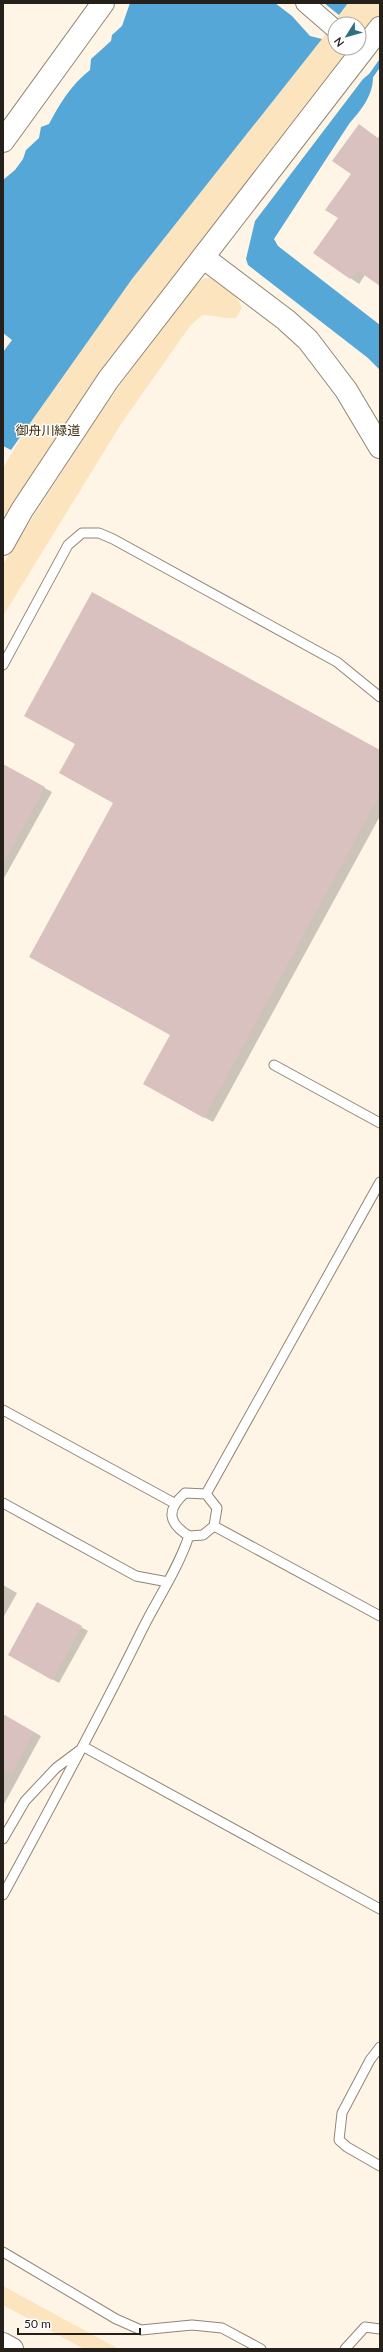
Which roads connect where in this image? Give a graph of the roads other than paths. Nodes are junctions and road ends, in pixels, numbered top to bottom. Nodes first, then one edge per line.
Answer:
1 (103, 3) edge
2 (305, 3) edge
3 (327, 22) edge
4 (380, 28) edge
5 (367, 42) edge
6 (355, 56) edge
7 (3, 141) edge
8 (204, 258) junction
9 (380, 446) edge
10 (3, 544) edge
11 (3, 665) edge
12 (380, 697) edge
13 (274, 1065) dead end
14 (380, 1123) edge
15 (380, 1182) edge
16 (3, 1410) edge
17 (206, 1494) junction
18 (3, 1503) edge
19 (174, 1503) junction
20 (214, 1526) junction
21 (190, 1536) junction
22 (168, 1582) junction
23 (380, 1616) edge
24 (84, 1747) junction
25 (3, 1839) edge
26 (3, 1894) edge
27 (380, 1909) edge
28 (380, 2047) edge
29 (380, 2166) edge
30 (3, 2252) edge
31 (380, 2329) edge
32 (3, 2344) edge
33 (12, 2349) edge
34 (261, 2349) edge
35 (345, 2349) edge

1 - 7 street
2 - 3 street
4 - 5 street
6 - 8 street
8 - 9 street
8 - 10 street
11 - 12 lane
13 - 14 lane
15 - 17 lane
16 - 19 lane
17 - 19 lane
17 - 20 lane
18 - 22 lane
19 - 21 lane
20 - 21 lane
20 - 23 lane
21 - 22 lane
22 - 24 lane
24 - 25 lane
24 - 26 lane
24 - 27 lane
28 - 29 lane
30 - 34 lane
31 - 35 lane
32 - 33 street

